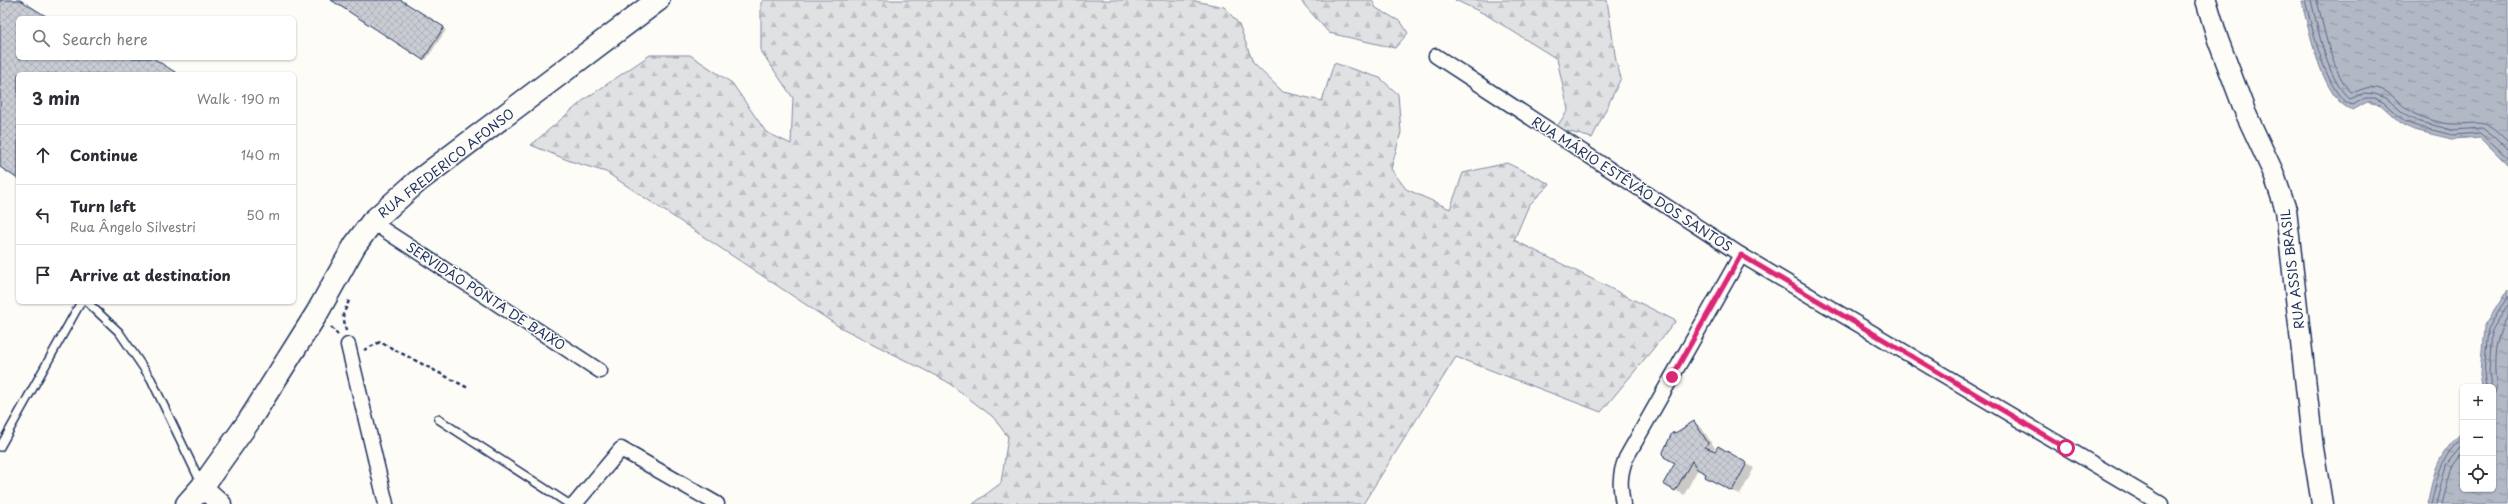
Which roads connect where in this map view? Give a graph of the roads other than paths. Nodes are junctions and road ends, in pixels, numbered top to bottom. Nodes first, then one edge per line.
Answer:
1 (658, 0) edge
2 (2206, 0) edge
3 (1436, 56) dead end
4 (372, 222) junction
5 (1741, 255) junction
6 (80, 304) edge
7 (89, 304) edge
8 (350, 351) road end
9 (600, 371) dead end
10 (438, 419) dead end
11 (0, 447) edge
12 (202, 486) junction
13 (187, 504) edge
14 (221, 504) edge
15 (386, 504) edge
16 (569, 504) edge
17 (575, 504) edge
18 (717, 504) edge
19 (1623, 504) edge
20 (2161, 504) edge
21 (2322, 504) edge

1 - 4 main road, RUA FREDERICO AFONSO
2 - 21 street, RUA ASSIS BRASIL
3 - 5 street, RUA MÁRIO ESTÊVÃO DOS SANTOS
4 - 9 street, SERVIDÃO PONTA DE BAIXO
4 - 12 main road, RUA FREDERICO AFONSO
5 - 19 street
5 - 20 street, RUA MÁRIO ESTÊVÃO DOS SANTOS
6 - 11 lane
7 - 12 lane
8 - 15 street
10 - 16 lane
12 - 13 main road, RUA FREDERICO AFONSO
12 - 14 street
17 - 18 street

